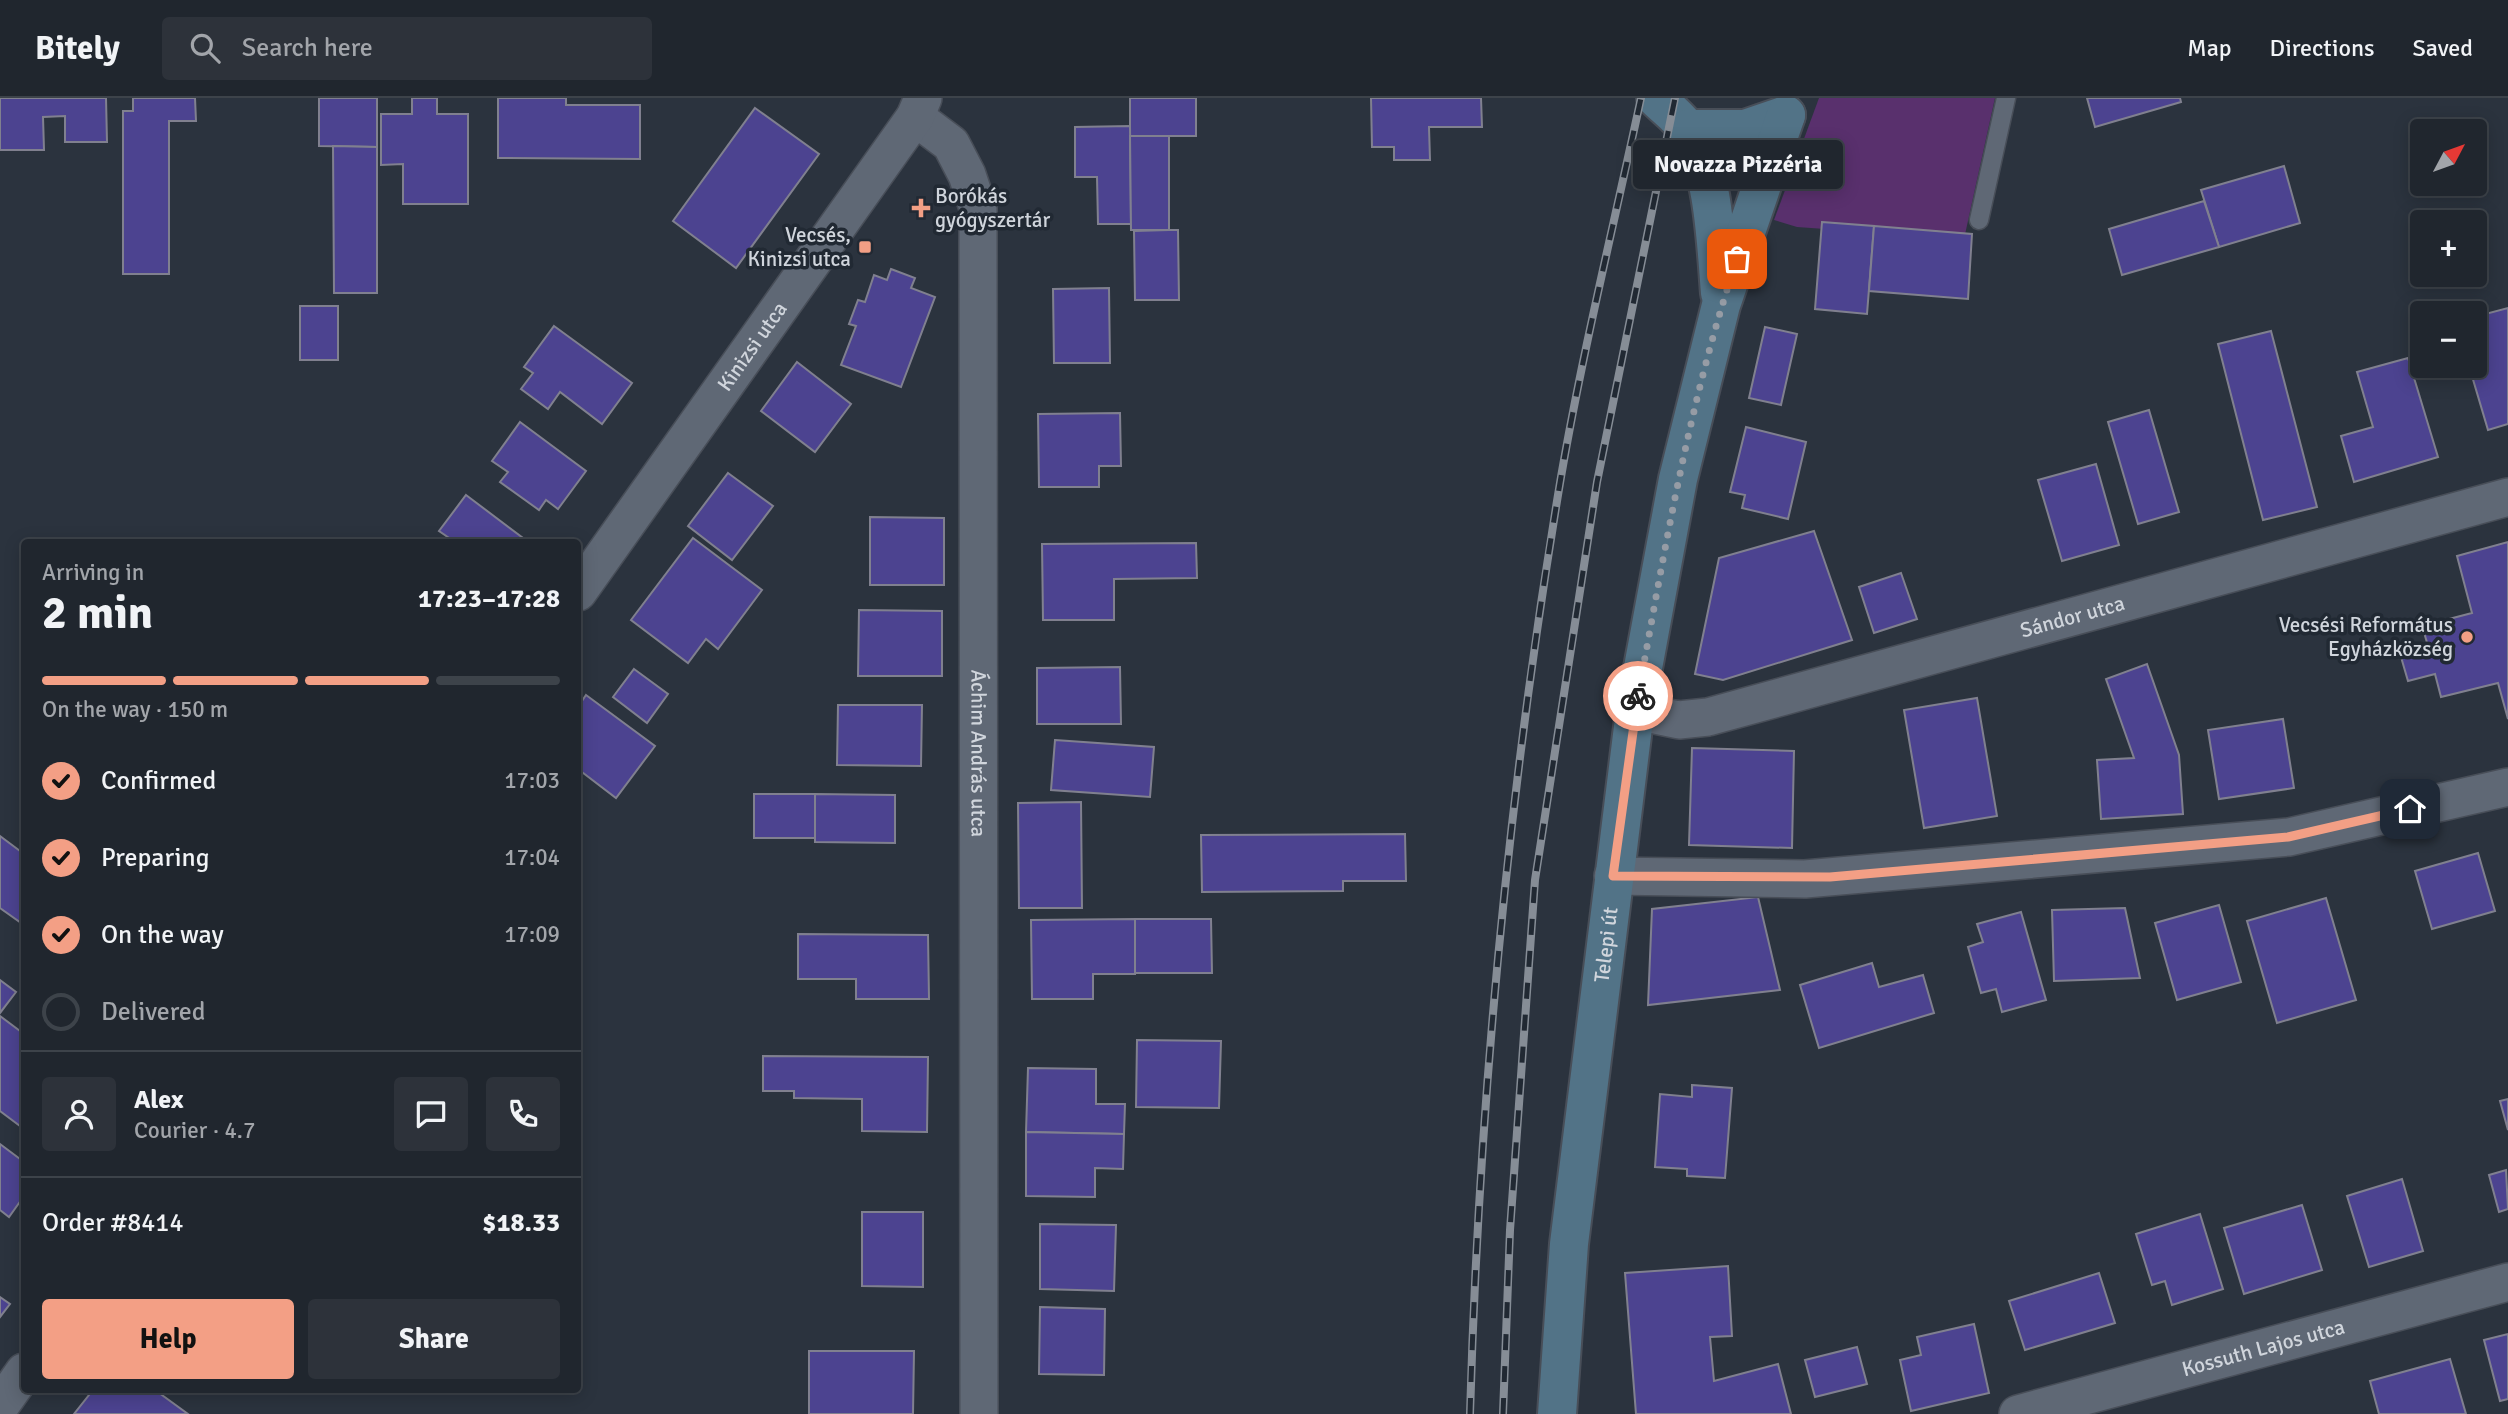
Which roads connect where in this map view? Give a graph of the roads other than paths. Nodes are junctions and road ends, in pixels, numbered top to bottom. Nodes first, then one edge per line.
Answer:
1 (1656, 98) edge
2 (2006, 98) edge
3 (1773, 107) edge
4 (919, 108) edge
5 (1687, 129) junction
6 (1979, 220) dead end
7 (1721, 305) junction
8 (2508, 497) edge
9 (581, 588) edge
10 (1635, 712) junction
11 (2508, 787) edge
12 (1613, 876) junction
13 (2508, 1282) edge
14 (21, 1375) edge
15 (0, 1406) edge
16 (979, 1414) edge
17 (1557, 1414) edge
18 (2018, 1414) edge

1 - 5 main road
2 - 6 lane
3 - 5 main road
3 - 7 main road, Telepi út
4 - 9 street, Kinizsi utca
4 - 16 street, Áchim András utca
5 - 7 main road
7 - 10 main road, Telepi út
8 - 10 street, Sándor utca
10 - 12 main road, Telepi út
11 - 12 street
12 - 17 main road, Telepi út
13 - 18 street, Kossuth Lajos utca
14 - 15 street

